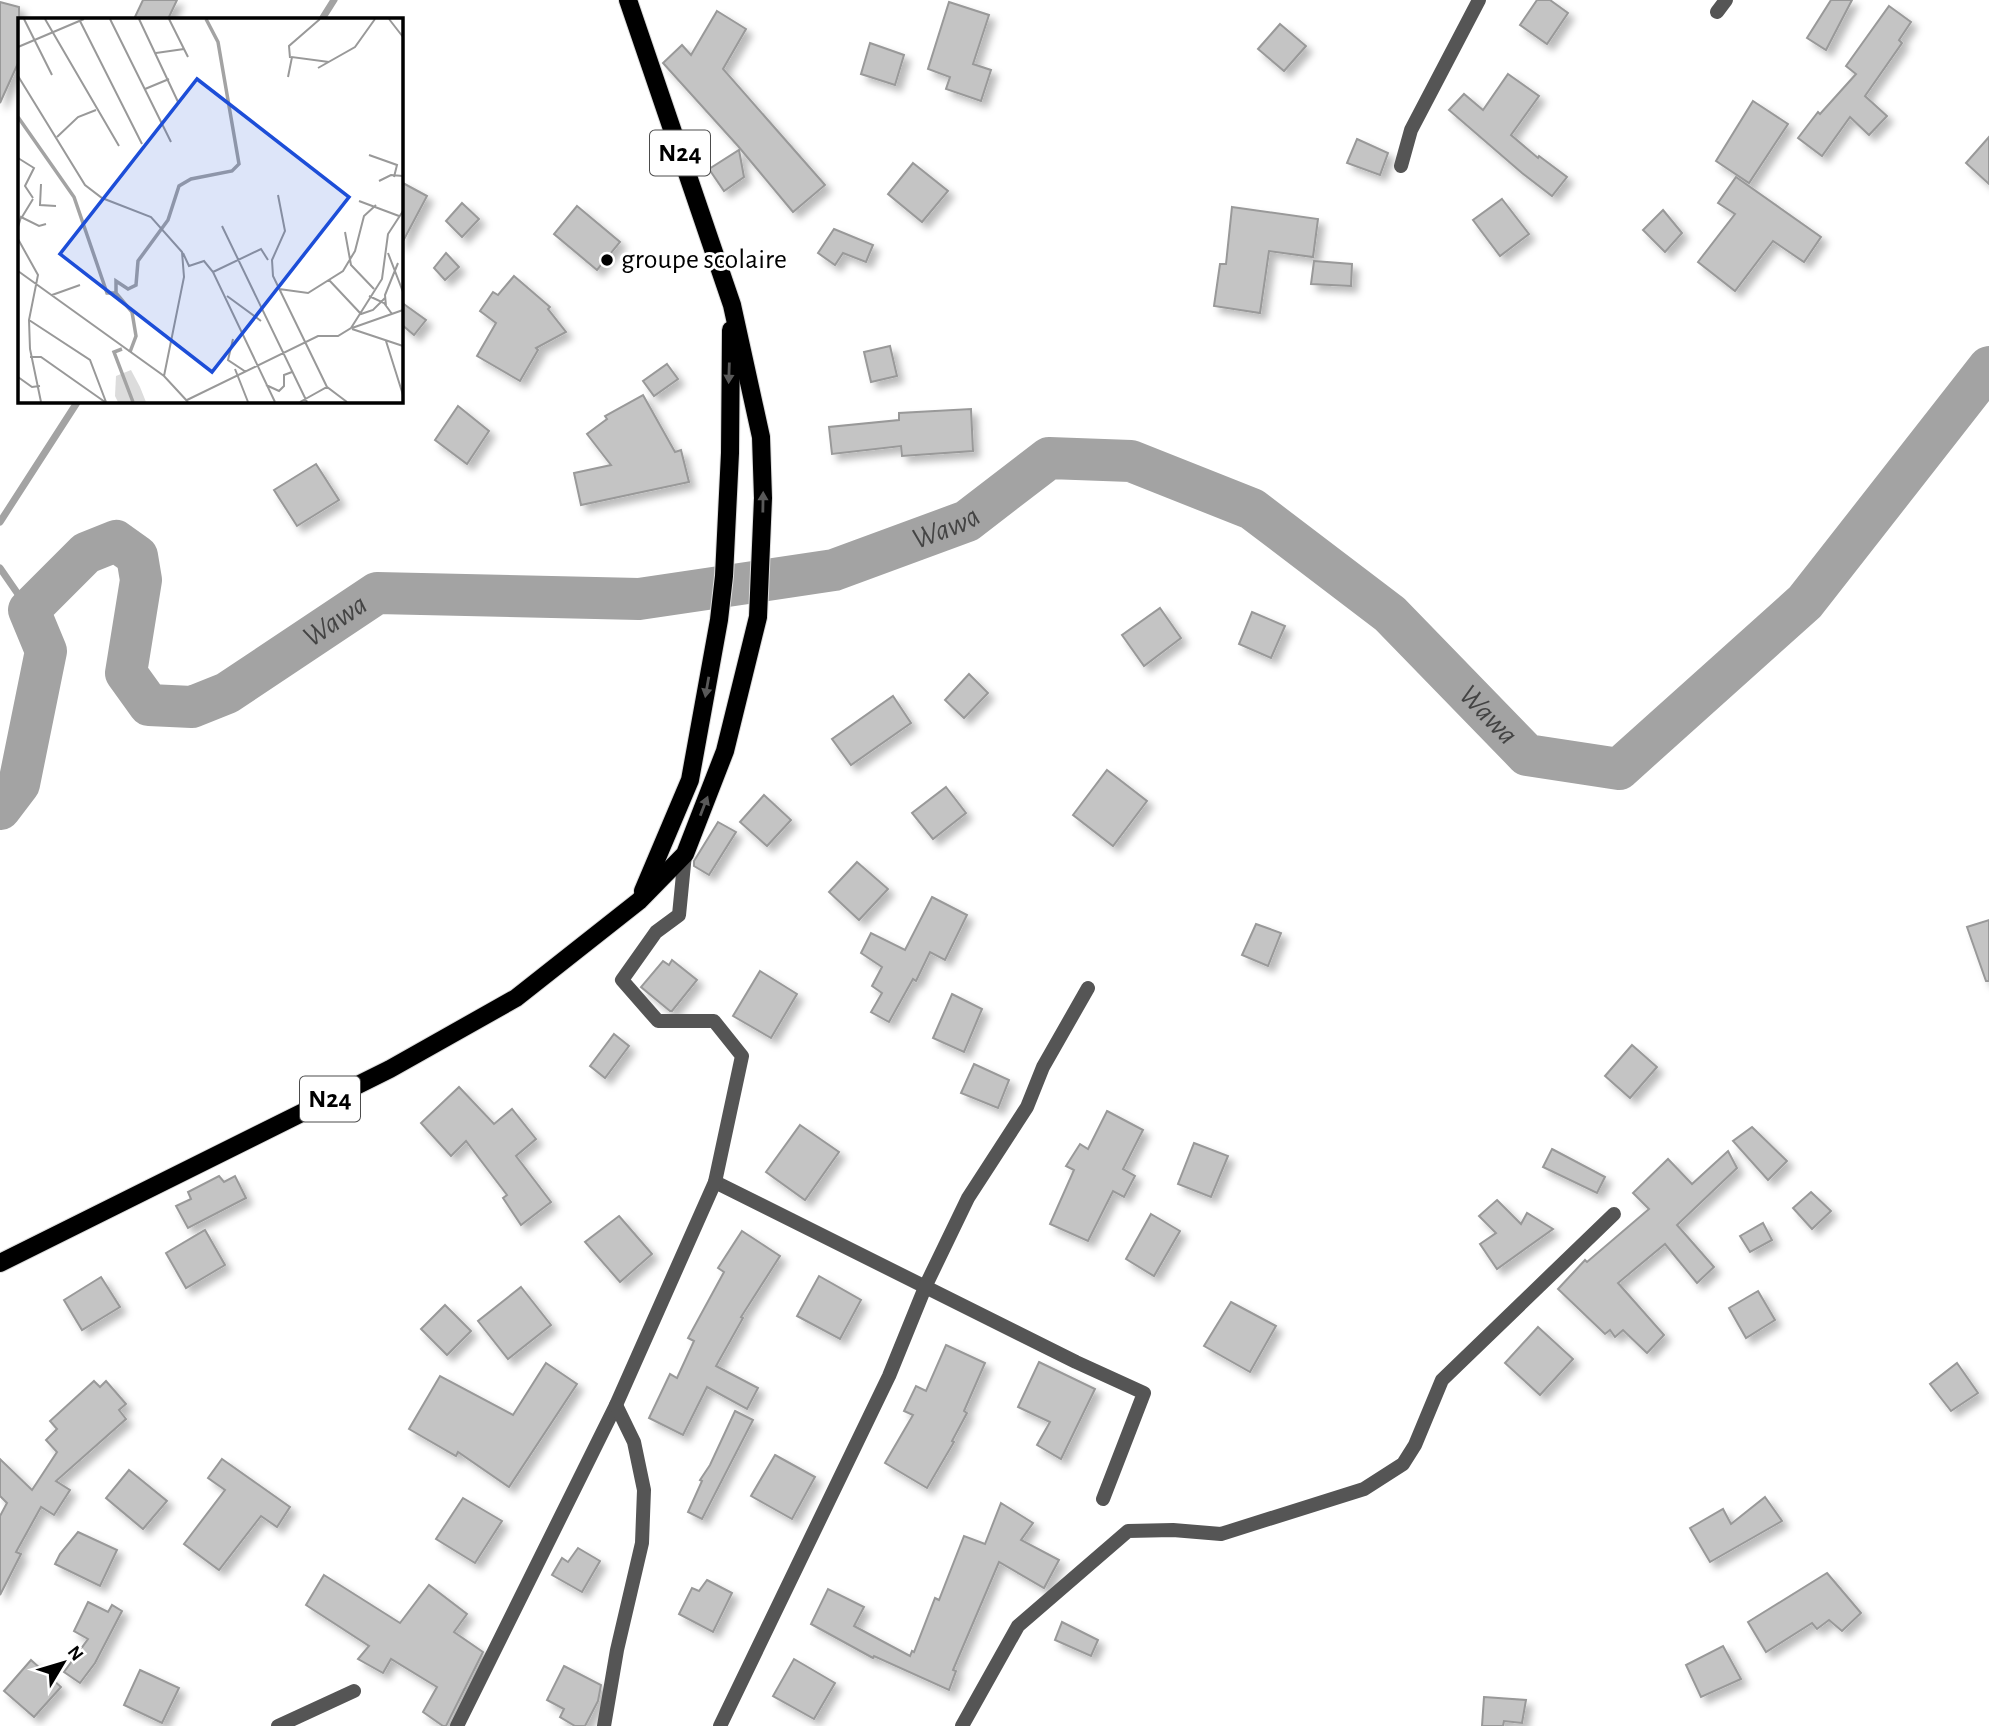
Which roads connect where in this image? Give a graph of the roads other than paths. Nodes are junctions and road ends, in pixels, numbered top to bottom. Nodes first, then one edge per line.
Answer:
1 (628, 0) edge
2 (1479, 0) edge
3 (1401, 166) dead end
4 (732, 305) junction
5 (685, 854) junction
6 (639, 901) junction
7 (1088, 988) dead end
8 (715, 1182) junction
9 (1614, 1214) dead end
10 (0, 1263) edge
11 (926, 1285) junction
12 (615, 1405) junction
13 (1104, 1499) dead end
14 (354, 1691) dead end
15 (278, 1726) edge
16 (457, 1726) edge
17 (604, 1726) edge
18 (720, 1726) edge
19 (961, 1726) edge

1 - 4 main road, N24
2 - 3 street
5 -> 4 main road, N24
4 -> 6 main road, N24
5 - 6 main road, N24
5 - 8 street
6 - 10 main road, N24
7 - 11 street
8 - 11 street
8 - 12 street
9 - 19 street
11 - 13 street
11 - 18 street
12 - 16 street
12 - 17 street
14 - 15 street

